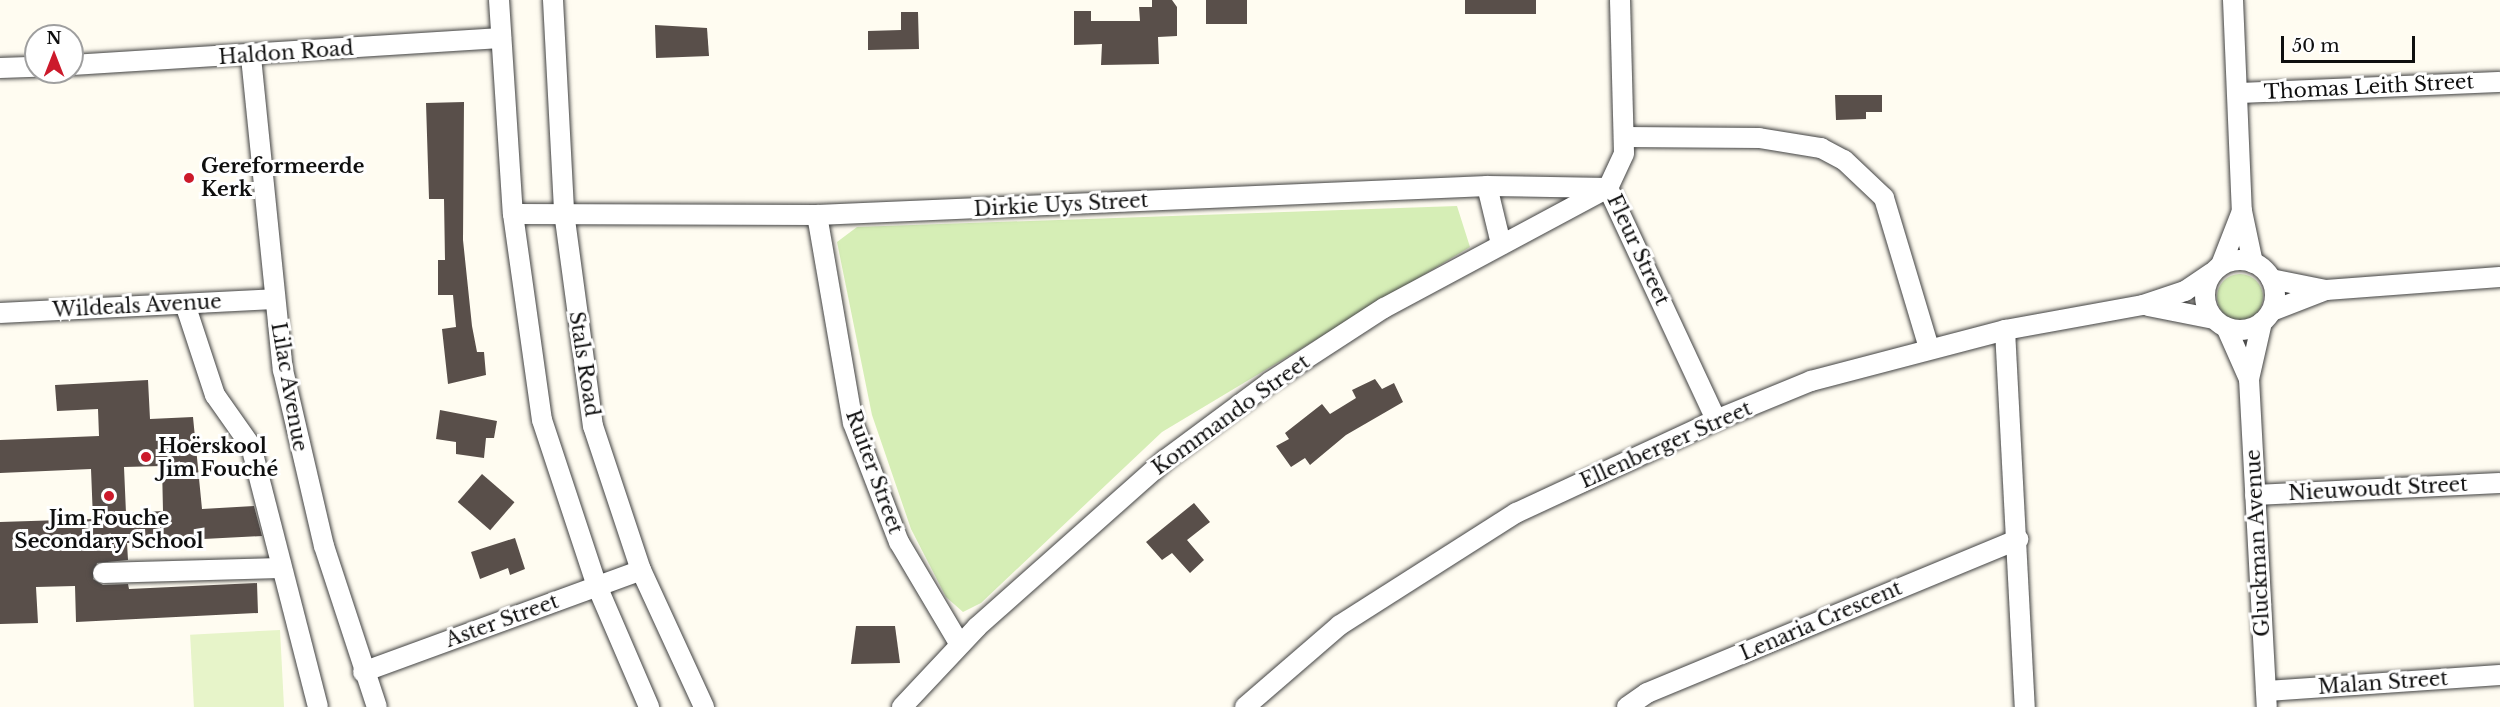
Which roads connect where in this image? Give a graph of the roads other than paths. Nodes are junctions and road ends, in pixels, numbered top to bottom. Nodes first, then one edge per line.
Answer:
1 (500, 0) edge
2 (553, 0) edge
3 (1620, 0) edge
4 (2233, 0) edge
5 (501, 38) junction
6 (251, 57) junction
7 (84, 64) edge
8 (24, 67) edge
9 (0, 68) edge
10 (2500, 82) edge
11 (2238, 93) junction
12 (1624, 137) junction
13 (1486, 186) junction
14 (1608, 188) junction
15 (2242, 211) junction
16 (564, 212) junction
17 (513, 214) junction
18 (817, 215) junction
19 (1501, 244) junction
20 (2253, 262) junction
21 (2217, 269) junction
22 (2500, 277) edge
23 (2271, 279) junction
24 (2326, 290) junction
25 (274, 299) junction
26 (185, 304) junction
27 (2143, 305) junction
28 (0, 313) edge
29 (2267, 316) junction
30 (2220, 323) junction
31 (2005, 330) junction
32 (1929, 348) junction
33 (2249, 379) junction
34 (1716, 420) junction
35 (2500, 483) edge
36 (2255, 495) junction
37 (2018, 539) junction
38 (279, 568) junction
39 (641, 570) junction
40 (103, 573) dead end
41 (597, 586) junction
42 (959, 643) junction
43 (363, 672) junction
44 (2500, 675) edge
45 (2266, 699) edge
46 (318, 707) edge
47 (377, 707) edge
48 (649, 707) edge
49 (704, 707) edge
50 (902, 707) edge
51 (1245, 707) edge
52 (1627, 707) edge
53 (2025, 707) edge

1 - 5 street
2 - 16 street, Stals Road
3 - 12 street, Fleur Street
4 - 11 street
5 - 6 street, Haldon Road
5 - 17 street
6 - 7 street, Haldon Road
6 - 25 street, Lilac Avenue
8 - 9 street
10 - 11 street, Thomas Leith Street
11 - 15 street
12 - 14 street, Fleur Street
12 - 32 street
13 - 14 street, Dirkie Uys Street
13 - 18 street, Dirkie Uys Street
13 - 19 street
14 - 19 street, Kommando Street
14 - 34 street, Fleur Street
15 - 20 street
15 - 21 street
16 - 17 street, Dirkie Uys Street
16 - 18 street, Dirkie Uys Street
16 - 39 street, Stals Road
17 - 41 street
18 - 42 street, Ruiter Street
19 - 42 street, Kommando Street
20 - 21 street
20 - 23 street
21 - 27 street, Ellenberger Street
21 - 30 street
22 - 24 street
23 - 24 street
23 - 29 street
24 - 29 street
25 - 26 street, Wildeals Avenue
25 - 43 street, Lilac Avenue
26 - 28 street, Wildeals Avenue
26 - 38 street
27 - 30 street, Ellenberger Street
27 - 31 street, Ellenberger Street
29 - 30 street
29 - 33 street, Gluckman Avenue
30 - 33 street, Gluckman Avenue
31 - 32 street, Ellenberger Street
31 - 37 street
32 - 34 street, Ellenberger Street
33 - 36 street, Gluckman Avenue
34 - 51 street, Ellenberger Street
35 - 36 street, Nieuwoudt Street
36 - 45 street, Gluckman Avenue
37 - 52 street, Lenaria Crescent
37 - 53 street
38 - 40 street
38 - 46 street
39 - 41 street, Aster Street
39 - 49 street, Stals Road
41 - 43 street, Aster Street
41 - 48 street
42 - 50 street, Kommando Street
43 - 47 street, Lilac Avenue
44 - 45 street, Malan Street

